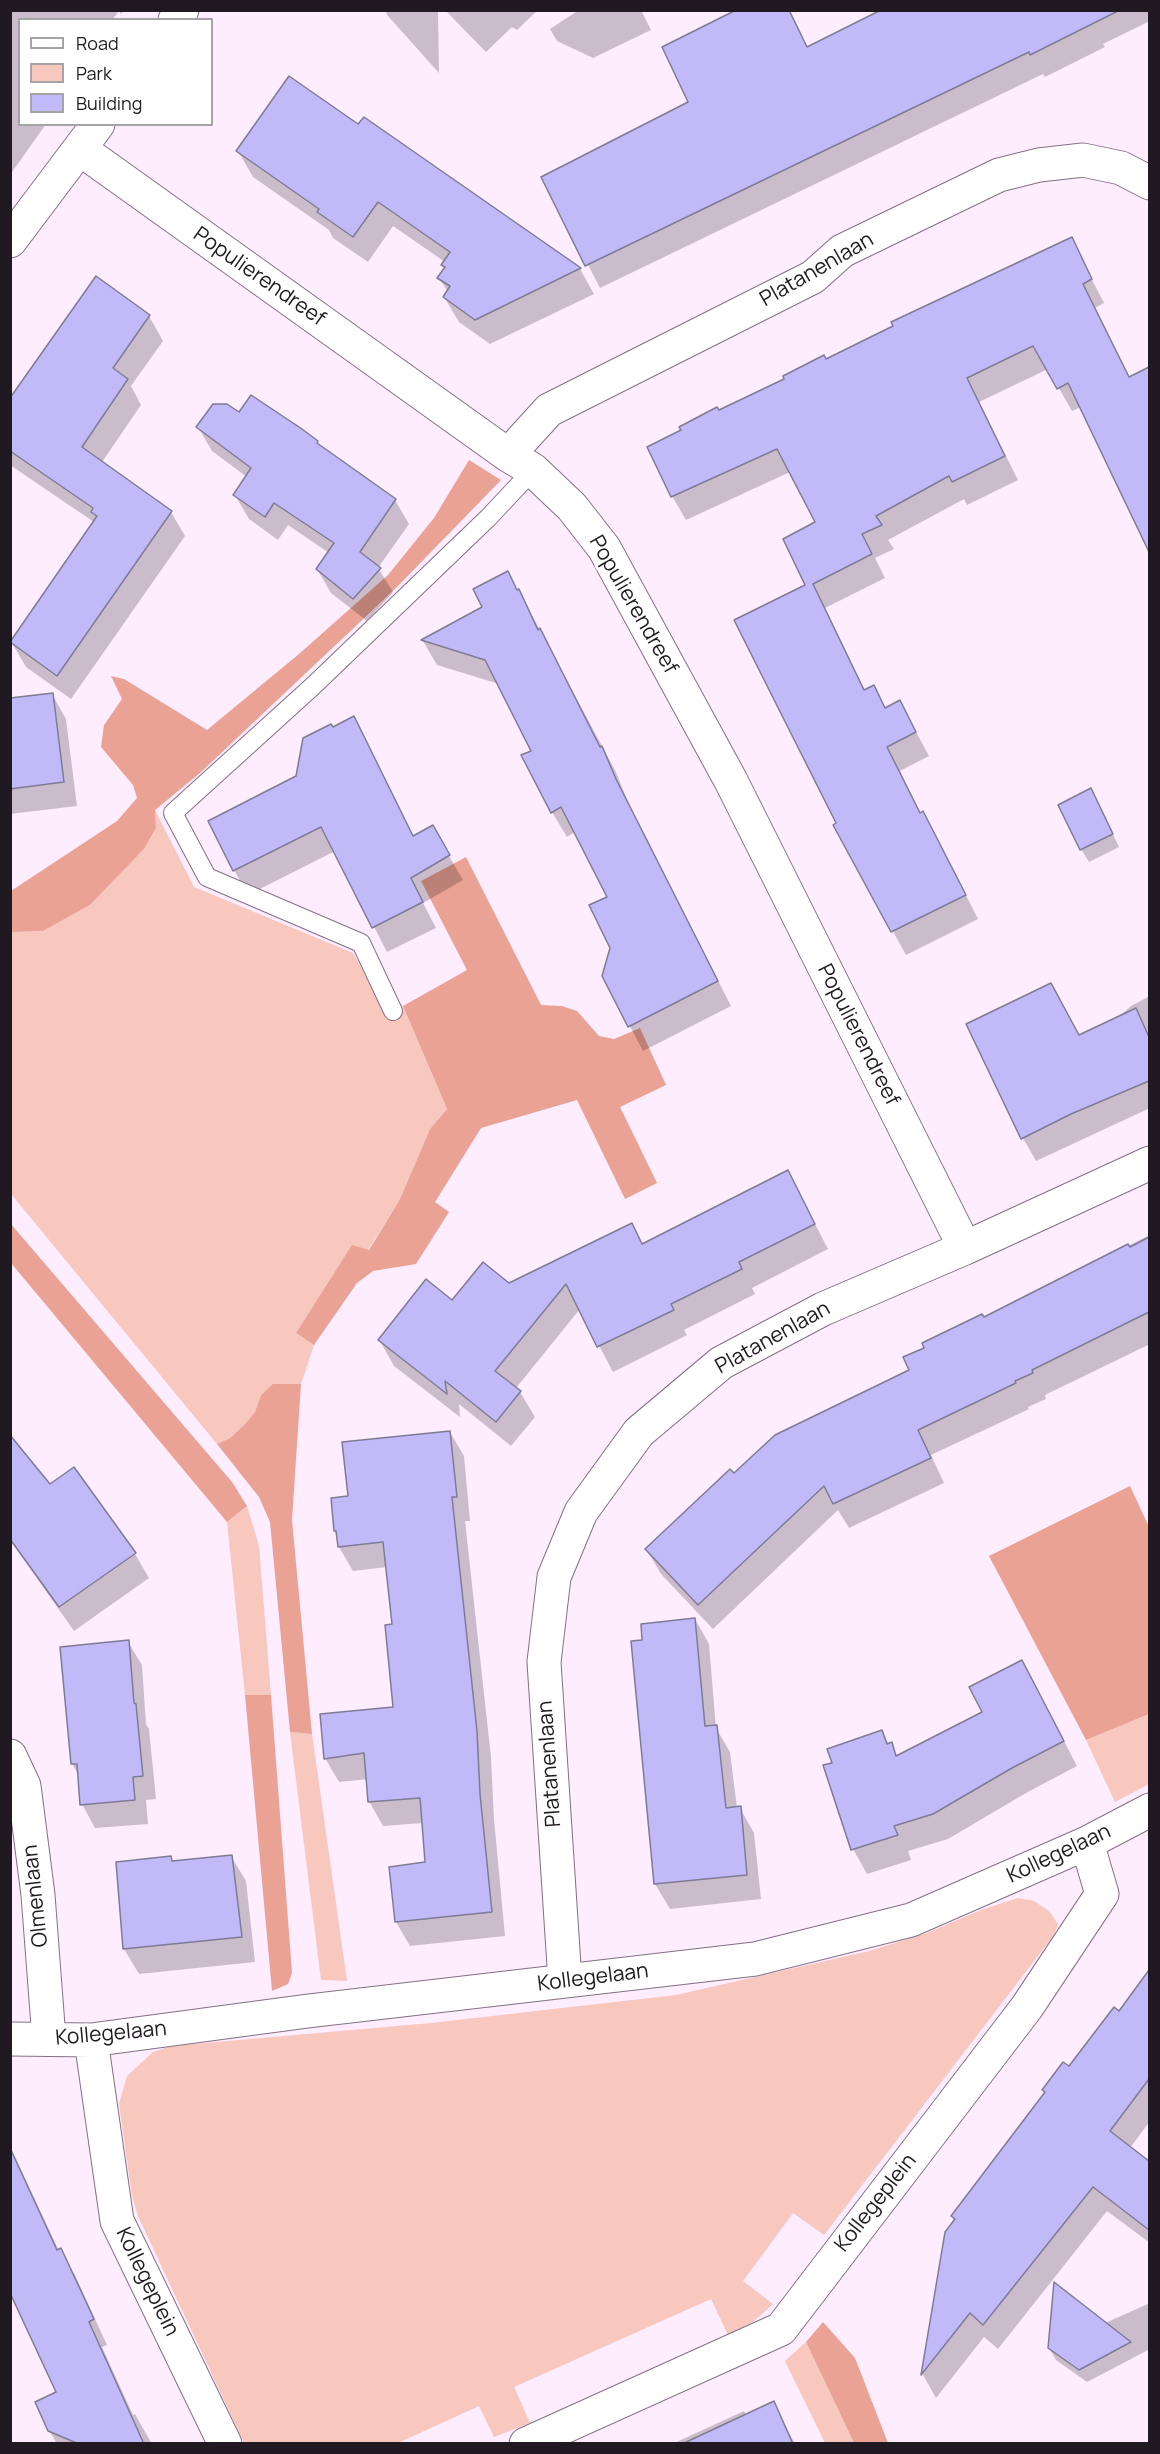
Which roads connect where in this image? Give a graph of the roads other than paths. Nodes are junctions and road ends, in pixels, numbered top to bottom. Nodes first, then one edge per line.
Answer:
1 (89, 137) edge
2 (1149, 183) edge
3 (10, 241) edge
4 (521, 462) junction
5 (393, 1011) dead end
6 (1149, 1163) edge
7 (965, 1248) junction
8 (10, 1756) edge
9 (1149, 1810) edge
10 (1087, 1843) junction
11 (565, 1982) junction
12 (10, 2039) edge
13 (49, 2039) junction
14 (91, 2040) junction
15 (225, 2444) edge
16 (526, 2444) edge

1 - 3 street
1 - 4 street, Populierendreef
2 - 4 street, Platanenlaan
4 - 5 lane
4 - 7 street, Populierendreef
6 - 7 street, Platanenlaan
7 - 11 street, Platanenlaan
8 - 13 street, Olmenlaan
9 - 10 street, Kollegelaan
10 - 11 street, Kollegelaan
10 - 16 street, Kollegeplein
11 - 14 street, Kollegelaan
12 - 13 street, Kollegelaan
13 - 14 street, Kollegelaan
14 - 15 street, Kollegeplein

